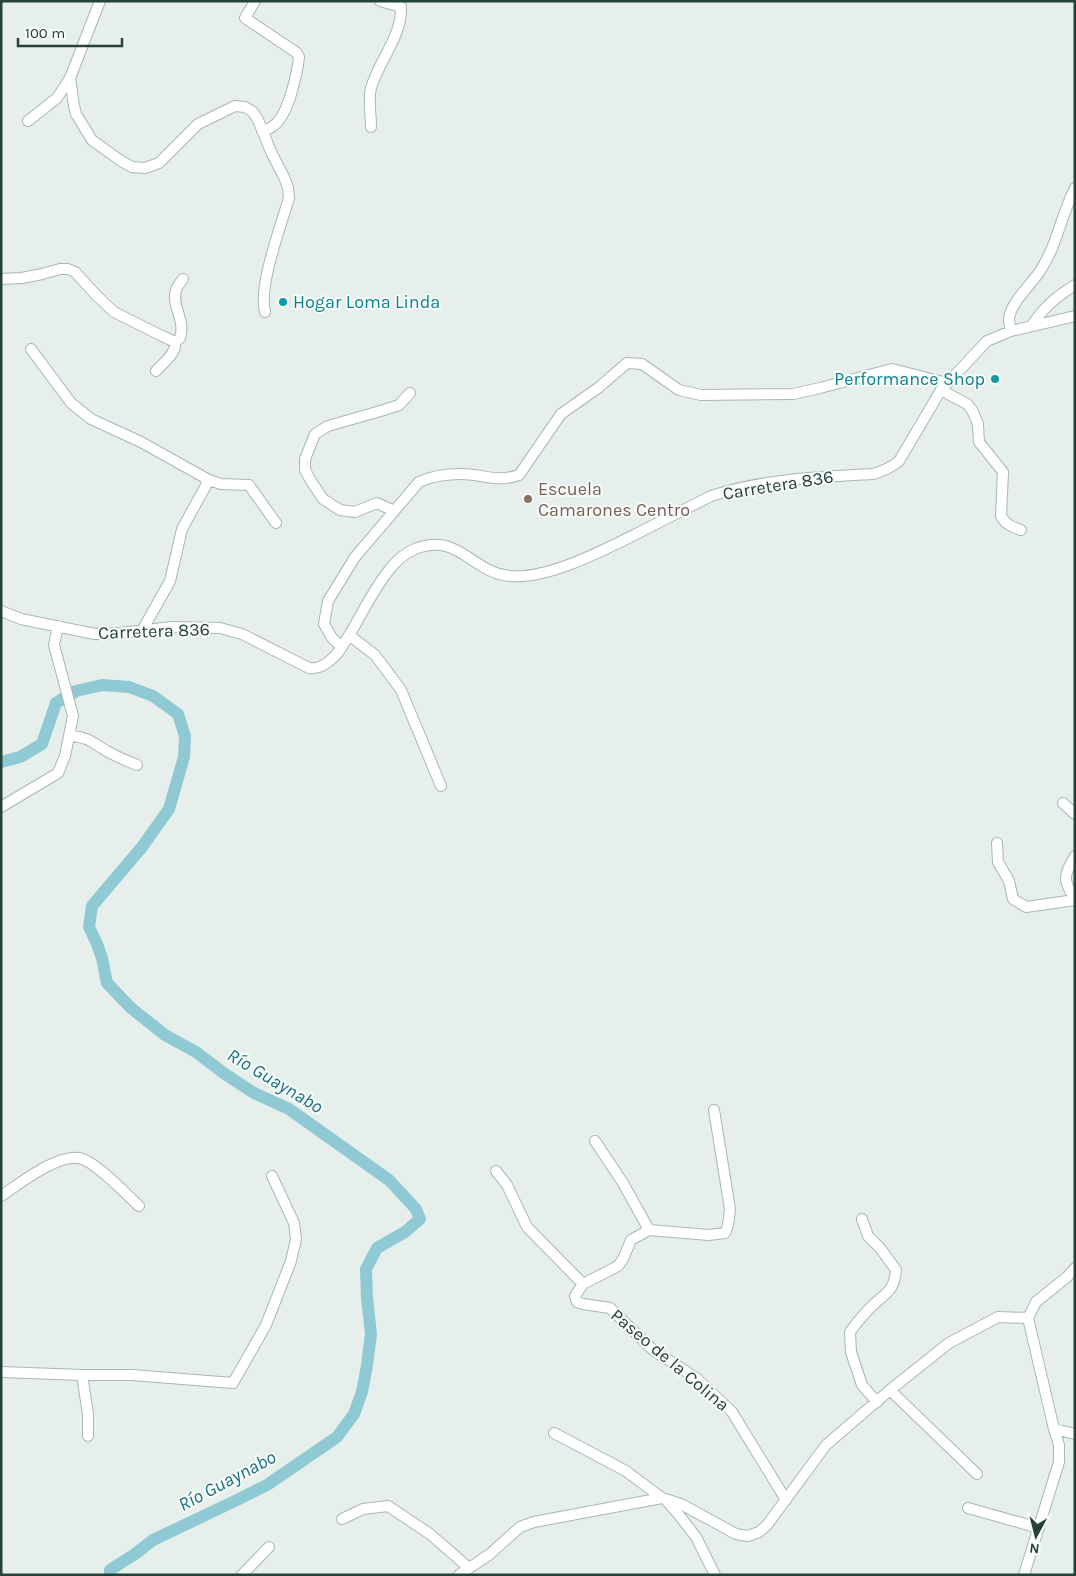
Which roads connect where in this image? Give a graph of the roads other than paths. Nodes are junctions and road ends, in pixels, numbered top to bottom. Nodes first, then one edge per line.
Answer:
1 (100, 1) edge
2 (255, 1) edge
3 (380, 1) edge
4 (70, 78) junction
5 (28, 121) dead end
6 (371, 127) dead end
7 (262, 131) junction
8 (1075, 188) edge
9 (1, 279) edge
10 (183, 279) dead end
11 (1075, 285) edge
12 (265, 312) dead end
13 (1075, 316) edge
14 (1032, 325) junction
15 (1011, 331) junction
16 (175, 342) junction
17 (31, 349) dead end
18 (156, 371) dead end
19 (944, 387) junction
20 (410, 393) dead end
21 (210, 480) junction
22 (394, 511) junction
23 (276, 523) dead end
24 (1021, 530) dead end
25 (1, 612) edge
26 (58, 626) junction
27 (143, 630) junction
28 (349, 635) junction
29 (342, 647) junction
30 (70, 736) junction
31 (137, 765) dead end
32 (441, 786) dead end
33 (1063, 803) dead end
34 (1, 807) edge
35 (1075, 814) edge
36 (997, 843) dead end
37 (1075, 856) edge
38 (1075, 899) edge
39 (714, 1110) dead end
40 (595, 1140) dead end
41 (496, 1171) dead end
42 (272, 1176) dead end
43 (1, 1196) edge
44 (139, 1206) dead end
45 (862, 1219) dead end
46 (649, 1230) junction
47 (1075, 1268) edge
48 (582, 1284) junction
49 (1028, 1318) junction
50 (1, 1372) edge
51 (82, 1375) junction
52 (890, 1390) junction
53 (877, 1402) junction
54 (1054, 1429) junction
55 (554, 1433) dead end
56 (1075, 1434) edge
57 (88, 1436) dead end
58 (976, 1474) dead end
59 (663, 1499) junction
60 (786, 1500) junction
61 (968, 1508) dead end
62 (342, 1519) dead end
63 (1039, 1528) junction
64 (269, 1546) dead end
65 (469, 1568) junction
66 (242, 1575) edge
67 (459, 1575) edge
68 (715, 1575) edge
69 (1024, 1575) edge

1 - 4 street
2 - 7 street
3 - 6 street
4 - 5 street
4 - 7 street
7 - 12 street
8 - 15 street
9 - 16 street
10 - 16 street
11 - 14 street
13 - 14 street, Carretera 836
14 - 15 street, Carretera 836
15 - 19 street, Carretera 836
16 - 18 street
17 - 21 street
19 - 22 street
19 - 24 street
19 - 28 street, Carretera 836
20 - 22 street
21 - 23 street
21 - 27 street
22 - 29 street
25 - 26 street, Carretera 836
26 - 27 street, Carretera 836
26 - 30 street
27 - 29 street, Carretera 836
28 - 29 street, Carretera 836
28 - 32 street
30 - 31 street
30 - 34 street
33 - 35 street
36 - 38 street
37 - 38 street
39 - 46 street
40 - 46 street
41 - 48 street
42 - 51 street
43 - 44 street
45 - 53 street
46 - 48 street
47 - 49 street
48 - 60 street, Paseo de la Colina
49 - 52 street
49 - 54 street
50 - 51 street
51 - 57 street
52 - 53 street
52 - 58 street
53 - 60 street
54 - 56 street
54 - 63 street
55 - 59 street
59 - 60 street
59 - 65 street
59 - 68 street
61 - 63 street
62 - 65 street
63 - 69 street
64 - 66 street
65 - 67 street

